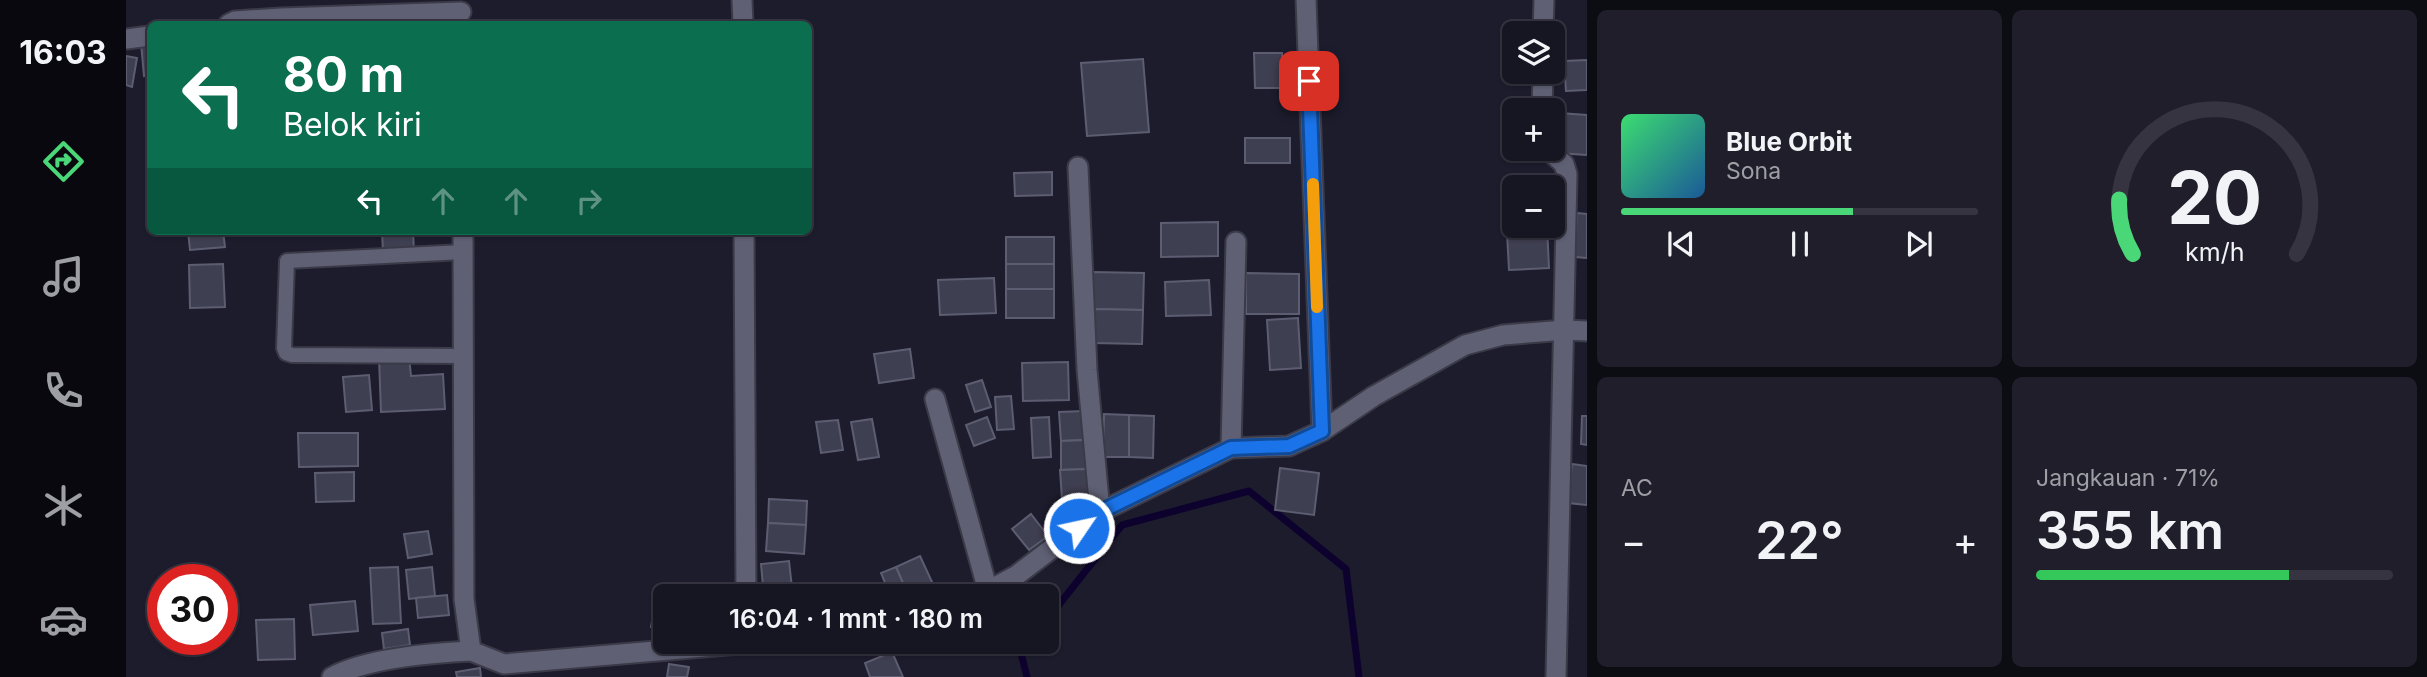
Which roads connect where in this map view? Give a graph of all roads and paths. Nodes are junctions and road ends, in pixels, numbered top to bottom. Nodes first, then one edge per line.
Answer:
1 (742, 0) edge
2 (1306, 0) edge
3 (1544, 0) edge
4 (461, 12) edge
5 (242, 21) edge
6 (743, 21) edge
7 (1543, 21) edge
8 (147, 36) edge
9 (126, 39) edge
10 (1561, 161) edge
11 (1078, 167) dead end
12 (463, 235) edge
13 (744, 235) edge
14 (1236, 242) dead end
15 (463, 252) junction
16 (1565, 330) junction
17 (1587, 331) edge
18 (464, 356) junction
19 (936, 399) dead end
20 (1322, 431) junction
21 (1231, 448) junction
22 (1100, 512) junction
23 (746, 584) edge
24 (981, 584) edge
25 (1001, 584) edge
26 (471, 651) junction
27 (653, 651) edge
28 (332, 677) edge
29 (1556, 677) edge

1 - 6 street
2 - 20 street
3 - 7 street
4 - 5 street
8 - 9 street
10 - 16 street
11 - 22 street
12 - 15 street
13 - 23 street
14 - 21 street
15 - 18 street
15 - 18 lane
16 - 17 street
16 - 20 street
16 - 29 street
18 - 26 street
19 - 24 street
20 - 21 street
21 - 22 street
22 - 25 street
26 - 27 street
26 - 28 street

